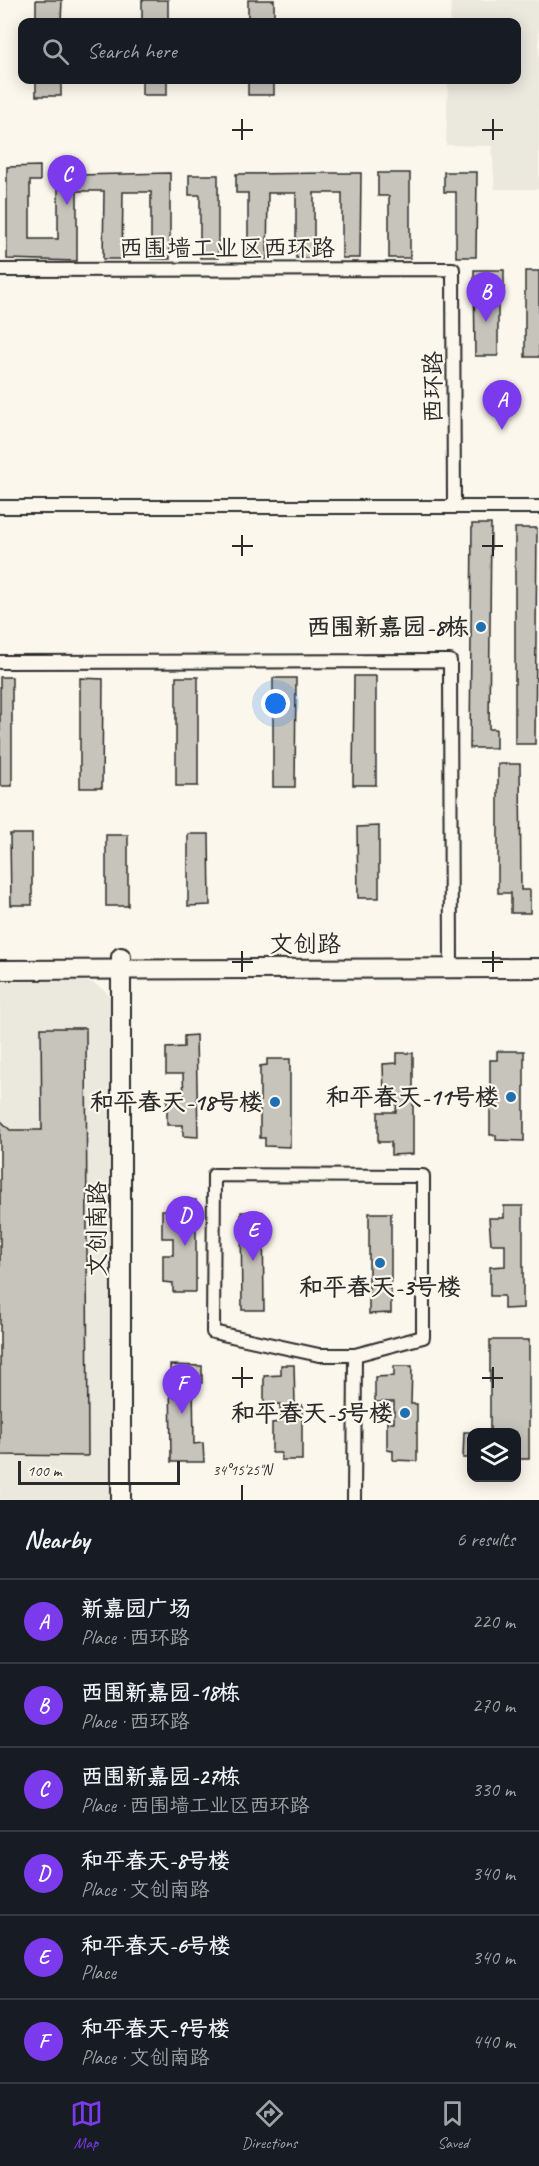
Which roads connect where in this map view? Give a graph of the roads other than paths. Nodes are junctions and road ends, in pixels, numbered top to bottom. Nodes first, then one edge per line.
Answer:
1 (453, 268) joint
2 (0, 270) edge
3 (454, 505) junction
4 (0, 507) edge
5 (539, 507) edge
6 (0, 662) edge
7 (539, 957) edge
8 (0, 958) edge
9 (451, 962) junction
10 (121, 963) junction
11 (539, 968) edge
12 (0, 969) edge
13 (355, 1355) junction
14 (121, 1500) edge
15 (354, 1500) edge

1 - 2 street, 西围墙工业区西环路
1 - 3 street, 西环路
3 - 4 street
3 - 5 street
6 - 9 street
7 - 9 street, 文创路
8 - 10 street, 文创路
9 - 10 street, 文创路
9 - 11 street, 文创路
10 - 12 street, 文创路
10 - 14 street, 文创南路
13 - 13 street
13 - 15 street

